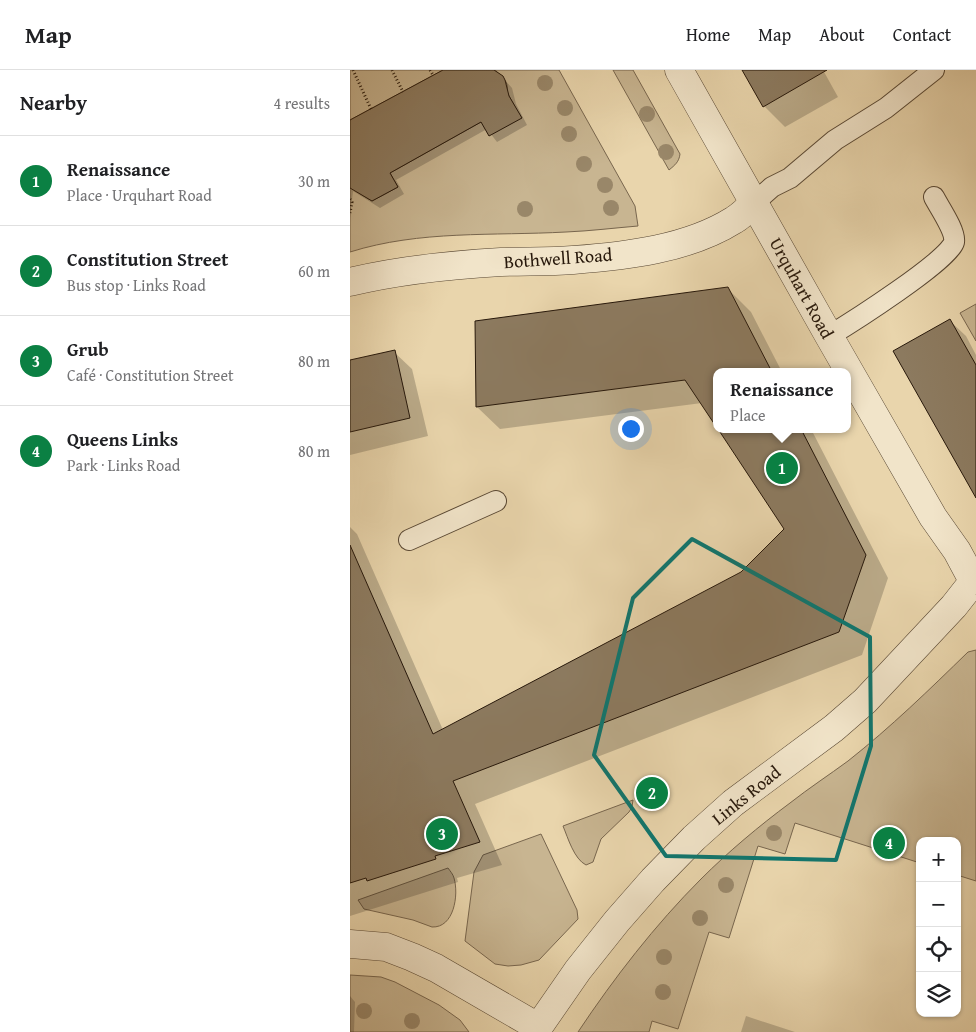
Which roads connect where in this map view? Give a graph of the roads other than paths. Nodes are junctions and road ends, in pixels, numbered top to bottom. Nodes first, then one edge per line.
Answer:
1 (679, 70) edge
2 (934, 70) edge
3 (934, 197) dead end
4 (754, 203) junction
5 (350, 282) edge
6 (829, 336) junction
7 (847, 368) edge
8 (851, 374) edge
9 (496, 501) dead end
10 (409, 540) dead end
11 (975, 579) edge
12 (350, 944) edge
13 (536, 1030) edge

1 - 4 street, Urquhart Road
2 - 4 lane
3 - 6 lane
4 - 5 street, Bothwell Road
4 - 6 street, Urquhart Road
6 - 7 street, Urquhart Road
8 - 11 street, Urquhart Road
9 - 10 lane
11 - 13 street, Links Road
12 - 13 street

